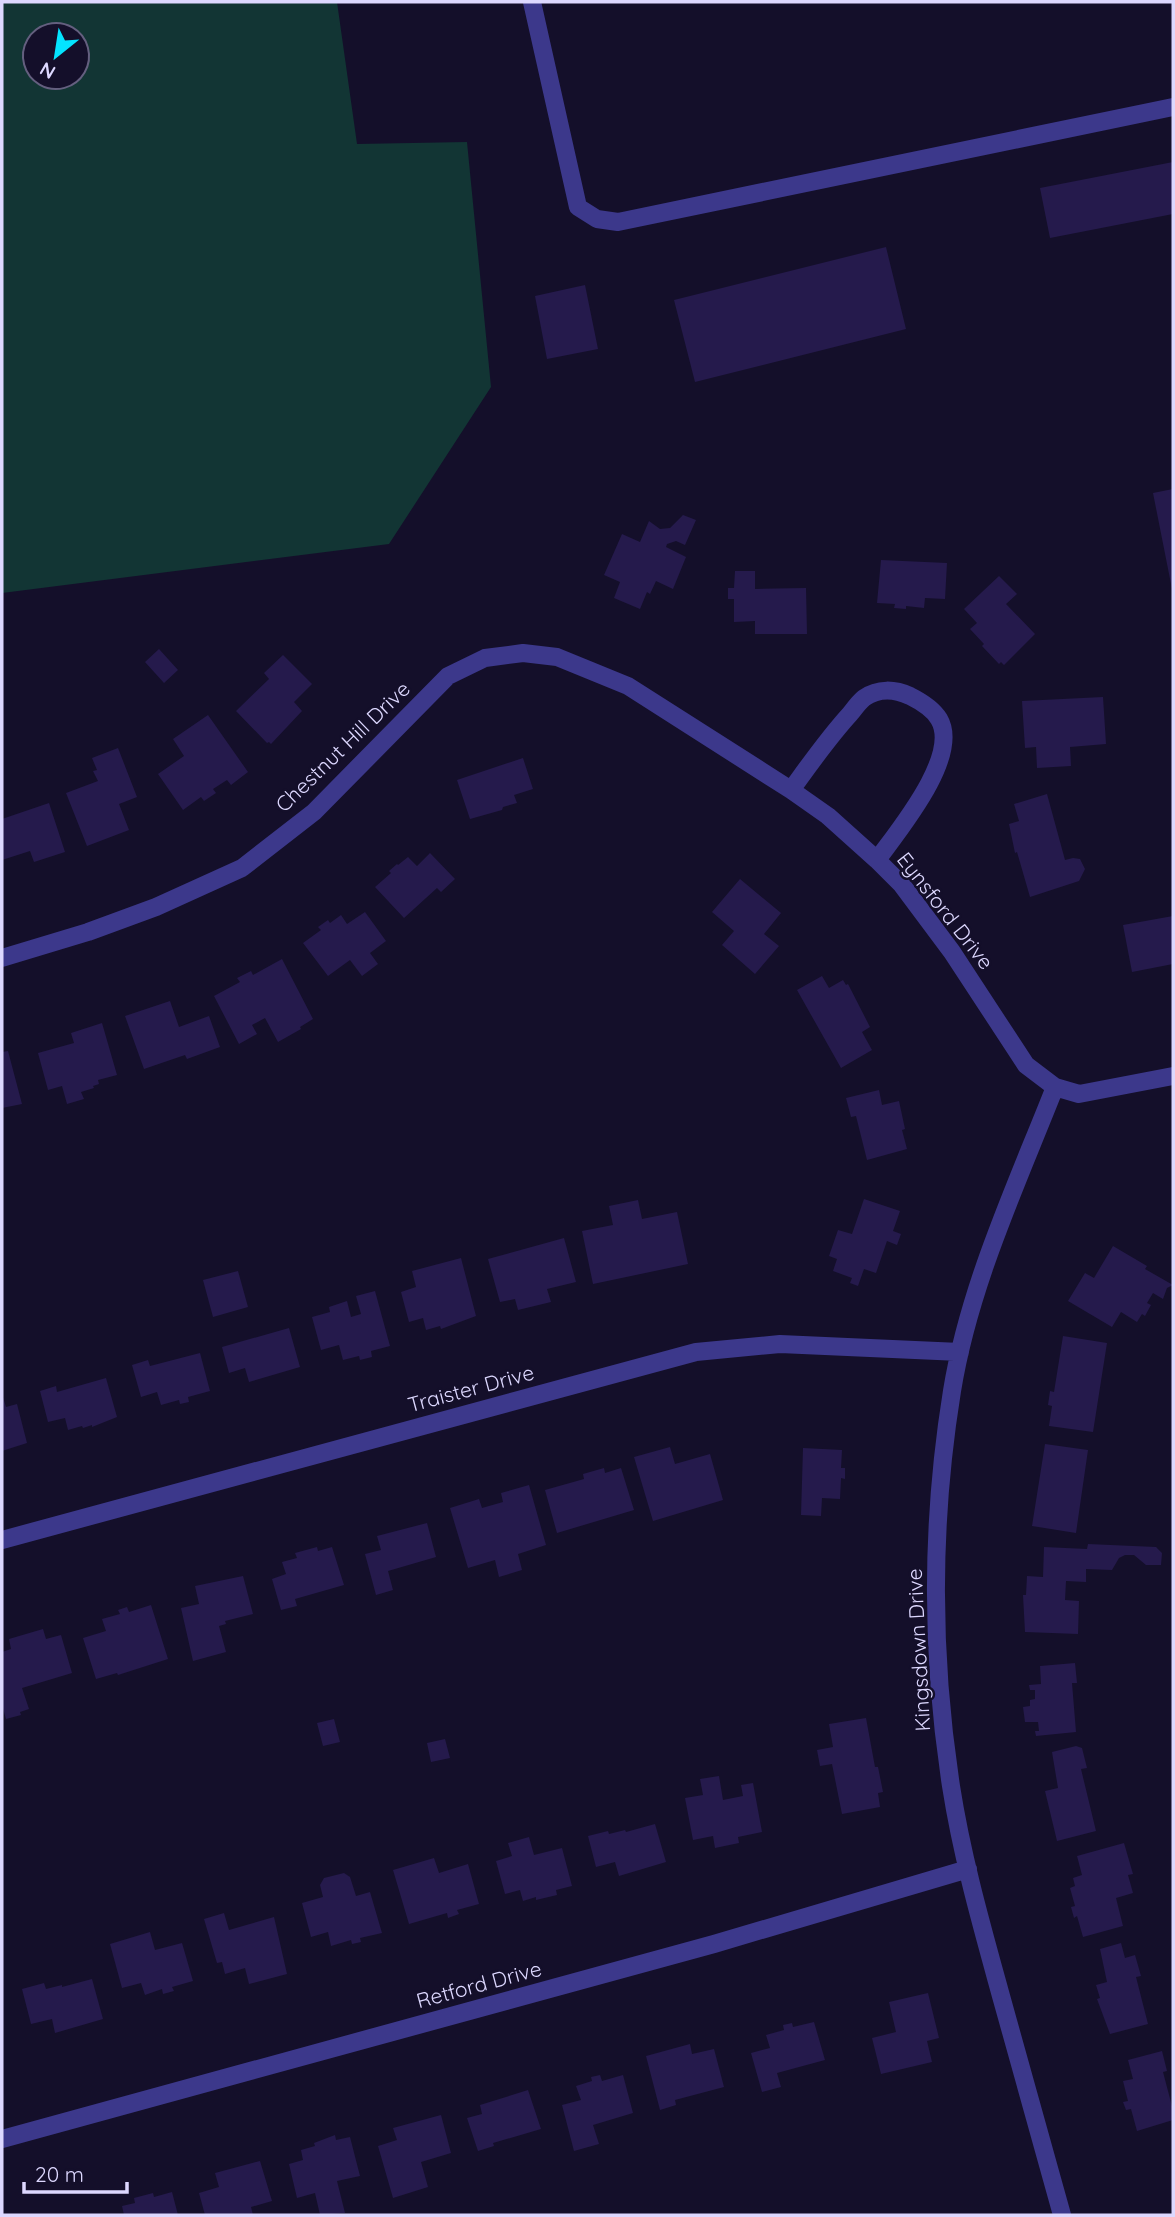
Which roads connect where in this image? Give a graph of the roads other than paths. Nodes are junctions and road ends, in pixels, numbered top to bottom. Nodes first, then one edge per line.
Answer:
1 (532, 2) edge
2 (1173, 107) edge
3 (523, 653) joint
4 (791, 790) junction
5 (877, 860) junction
6 (2, 958) edge
7 (1173, 1076) edge
8 (1055, 1087) junction
9 (960, 1352) junction
10 (2, 1540) edge
11 (968, 1869) junction
12 (2, 2139) edge
13 (1062, 2215) edge

1 - 2 street
3 - 4 street, Eynsford Drive
3 - 6 street, Chestnut Hill Drive
4 - 5 street, Eynsford Drive
4 - 5 street
5 - 8 street, Eynsford Drive
7 - 8 street, Eynsford Drive
8 - 9 street, Kingsdown Drive
9 - 10 street, Traister Drive
9 - 11 street, Kingsdown Drive
11 - 12 street, Retford Drive
11 - 13 street, Kingsdown Drive

